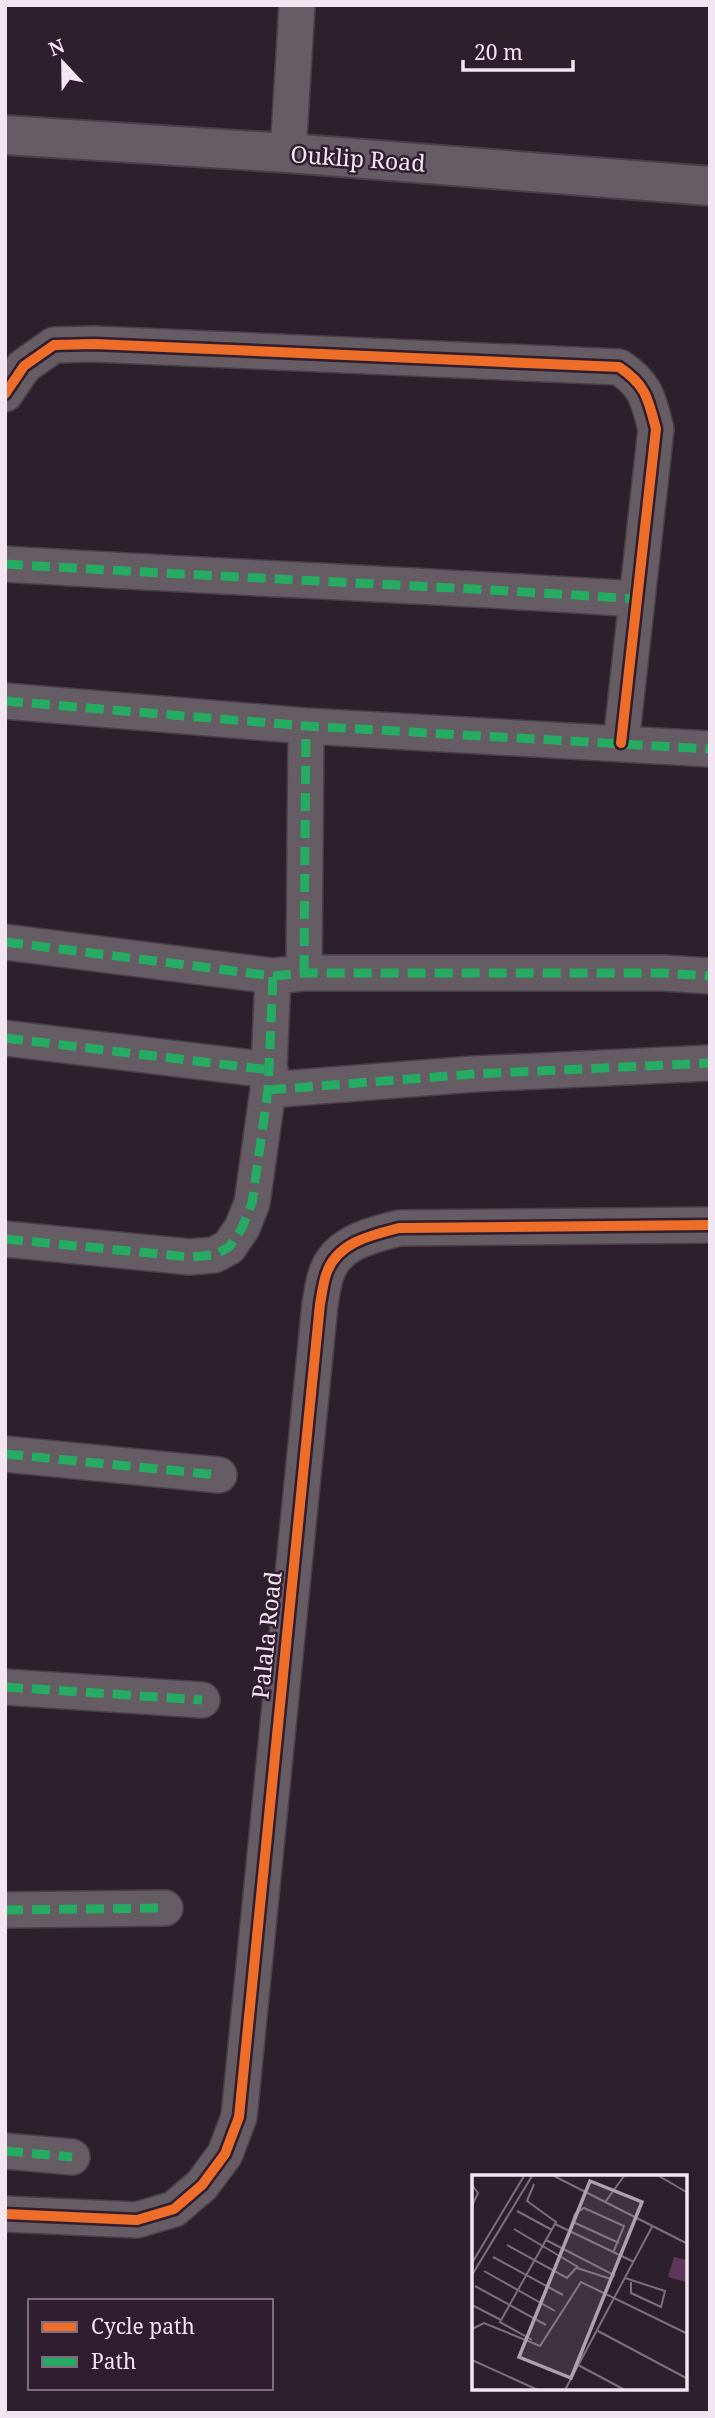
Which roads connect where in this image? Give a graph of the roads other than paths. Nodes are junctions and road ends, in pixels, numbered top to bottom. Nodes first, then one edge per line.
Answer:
1 (297, 5) edge
2 (5, 135) edge
3 (288, 153) junction
4 (710, 186) edge
5 (5, 394) edge
6 (5, 564) edge
7 (637, 599) junction
8 (5, 701) edge
9 (306, 726) junction
10 (621, 743) junction
11 (710, 749) edge
12 (5, 942) edge
13 (288, 975) junction
14 (710, 975) edge
15 (5, 1038) edge
16 (710, 1063) edge
17 (269, 1080) junction
18 (710, 1225) edge
19 (5, 1239) edge
20 (5, 1454) edge
21 (219, 1475) dead end
22 (5, 1687) edge
23 (202, 1700) dead end
24 (165, 1908) dead end
25 (5, 1910) edge
26 (5, 2151) edge
27 (72, 2157) dead end
28 (5, 2214) edge

1 - 3 street
2 - 3 street, Ouklip Road
3 - 4 street, Ouklip Road
5 - 7 street
6 - 7 street
7 - 10 street
8 - 9 street
9 - 10 street
9 - 13 street
10 - 11 street
12 - 13 street
13 - 14 street
13 - 17 street
15 - 17 street
16 - 17 street
17 - 19 street
18 - 28 street, Palala Road
20 - 21 street
22 - 23 street
24 - 25 street
26 - 27 street

